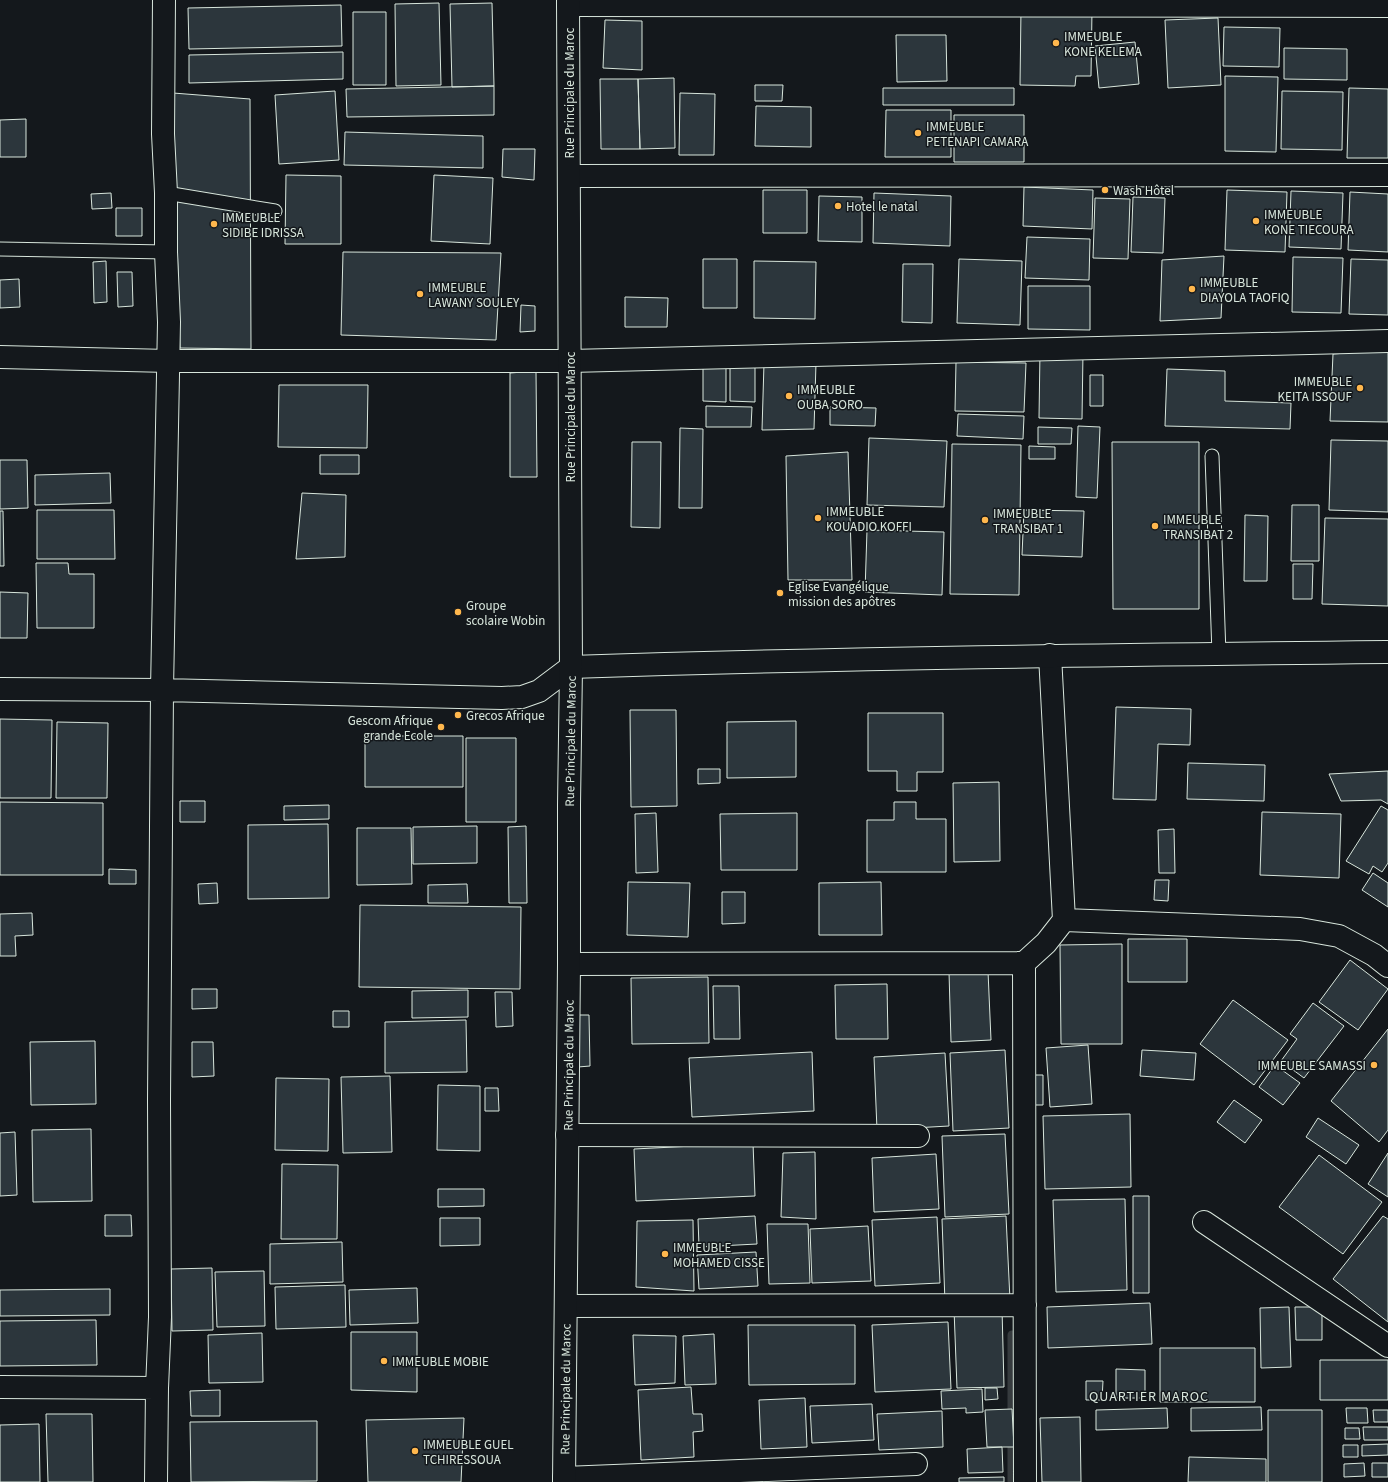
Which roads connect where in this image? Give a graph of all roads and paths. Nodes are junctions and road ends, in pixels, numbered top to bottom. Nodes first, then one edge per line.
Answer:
1 (164, 0) edge
2 (568, 3) edge
3 (1388, 6) edge
4 (1388, 175) edge
5 (569, 176) junction
6 (166, 193) junction
7 (275, 211) dead end
8 (0, 248) edge
9 (166, 252) junction
10 (1388, 341) edge
11 (0, 357) edge
12 (169, 361) junction
13 (570, 361) junction
14 (1212, 456) dead end
15 (1388, 652) edge
16 (1219, 654) junction
17 (1050, 655) junction
18 (571, 667) junction
19 (0, 689) edge
20 (162, 690) junction
21 (1064, 920) junction
22 (1024, 963) junction
23 (569, 964) junction
24 (1388, 966) edge
25 (567, 1134) junction
26 (918, 1136) dead end
27 (1204, 1222) dead end
28 (1025, 1305) junction
29 (566, 1306) junction
30 (1388, 1346) edge
31 (0, 1387) edge
32 (157, 1388) junction
33 (916, 1464) dead end
34 (564, 1480) edge
35 (156, 1482) edge
36 (1025, 1482) edge

1 - 6 street
2 - 3 street
2 - 5 street, Rue Principale du Maroc
4 - 5 street
5 - 13 street, Rue Principale du Maroc
6 - 7 lane
6 - 9 street
8 - 9 lane
9 - 12 street
10 - 13 street
11 - 12 street
12 - 13 street
12 - 20 street
13 - 18 street, Rue Principale du Maroc
14 - 16 lane
15 - 16 street
16 - 17 street
17 - 18 street
17 - 21 street
18 - 20 street
18 - 23 street, Rue Principale du Maroc
19 - 20 street
20 - 32 street
21 - 22 street
21 - 24 street
22 - 23 street
22 - 28 street
23 - 25 street, Rue Principale du Maroc
25 - 26 street
25 - 29 street, Rue Principale du Maroc
27 - 30 street
28 - 29 street
28 - 36 street
29 - 34 street, Rue Principale du Maroc
31 - 32 street
32 - 35 street
33 - 34 street

